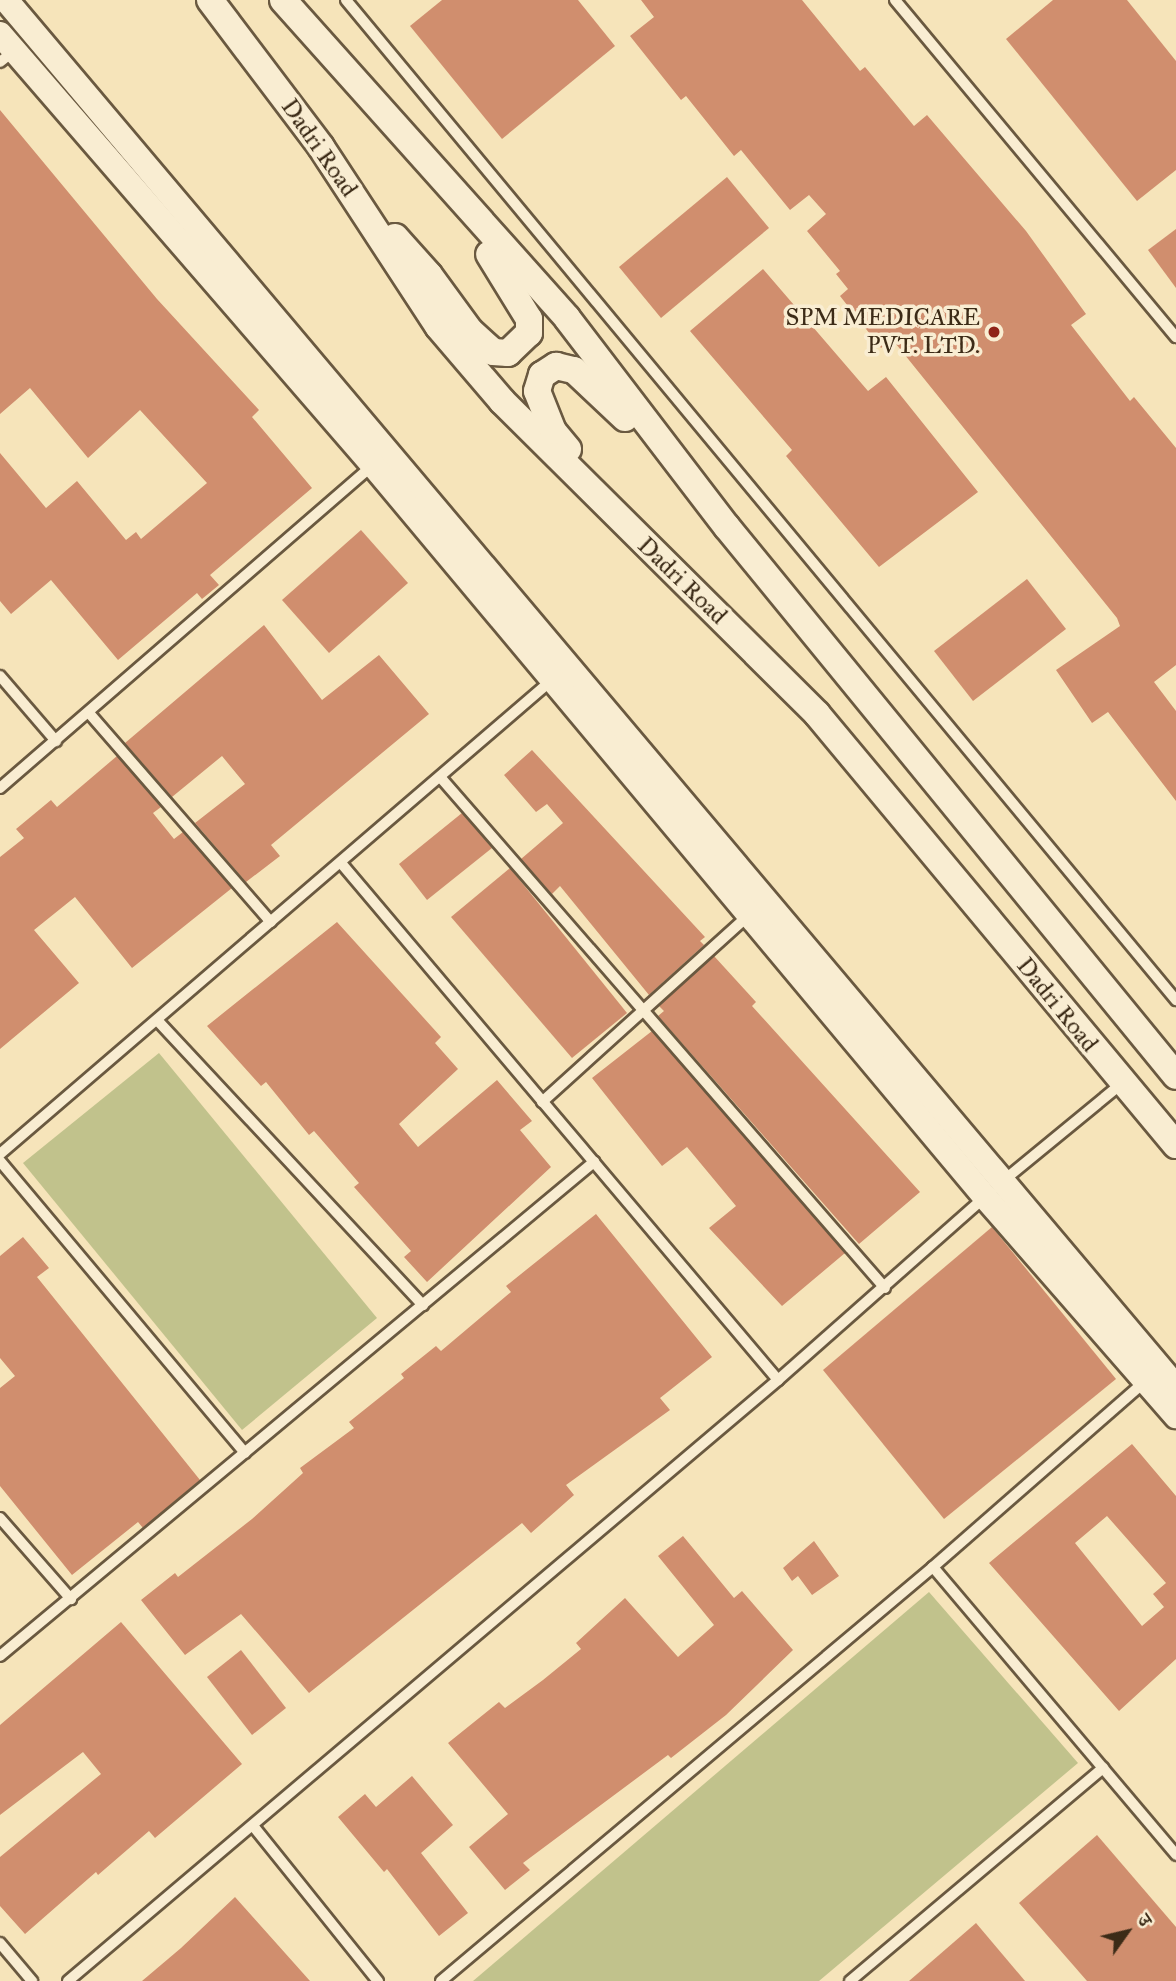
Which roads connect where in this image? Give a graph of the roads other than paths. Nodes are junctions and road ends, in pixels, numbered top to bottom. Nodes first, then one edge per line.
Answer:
1 (6, 0) edge
2 (210, 0) edge
3 (283, 0) edge
4 (346, 0) edge
5 (895, 0) edge
6 (34, 33) junction
7 (5, 49) edge
8 (422, 158) junction
9 (347, 187) junction
10 (1176, 337) edge
11 (380, 458) junction
12 (727, 527) junction
13 (628, 528) junction
14 (559, 673) junction
15 (0, 676) edge
16 (89, 713) junction
17 (55, 741) junction
18 (441, 778) junction
19 (0, 788) edge
20 (341, 863) junction
21 (758, 907) junction
22 (271, 922) junction
23 (1176, 1000) edge
24 (644, 1014) junction
25 (157, 1020) junction
26 (1176, 1076) edge
27 (1121, 1084) junction
28 (542, 1102) junction
29 (1176, 1146) edge
30 (0, 1153) edge
31 (0, 1161) edge
32 (594, 1163) junction
33 (994, 1189) junction
34 (885, 1288) junction
35 (423, 1305) junction
36 (1153, 1374) junction
37 (778, 1380) junction
38 (1176, 1387) edge
39 (1176, 1416) edge
40 (245, 1452) junction
41 (0, 1518) edge
42 (933, 1567) junction
43 (71, 1599) junction
44 (0, 1656) edge
45 (1103, 1768) junction
46 (254, 1827) junction
47 (1176, 1855) edge
48 (0, 1943) edge
49 (32, 1981) edge
50 (68, 1981) edge
51 (378, 1981) edge
52 (441, 1981) edge
53 (850, 1981) edge

1 - 6 street
2 - 9 main road, Dadri Road
3 - 8 main road, Dadri Road
4 - 23 lane
5 - 10 lane
6 - 7 lane
6 - 11 street
7 - 11 street
8 - 9 main road
8 - 12 main road, Dadri Road
9 - 13 main road, Dadri Road
11 - 14 street
11 - 16 lane
12 - 13 main road
12 - 26 main road, Dadri Road
13 - 27 main road, Dadri Road
14 - 18 lane
14 - 21 street
15 - 17 lane
16 - 17 lane
16 - 22 lane
17 - 19 lane
18 - 20 lane
18 - 24 lane
20 - 22 lane
20 - 28 lane
21 - 24 lane
21 - 33 street
22 - 25 lane
24 - 28 lane
24 - 34 lane
25 - 30 lane
25 - 35 lane
27 - 29 main road, Dadri Road
27 - 33 lane
28 - 32 lane
31 - 40 lane
32 - 35 lane
32 - 37 lane
33 - 34 lane
33 - 36 street
34 - 37 lane
35 - 40 lane
36 - 38 street
36 - 39 street
36 - 42 lane
37 - 46 lane
40 - 43 lane
41 - 43 lane
42 - 45 lane
42 - 52 lane
43 - 44 lane
45 - 47 lane
45 - 53 lane
46 - 50 lane
46 - 51 lane
48 - 49 lane

